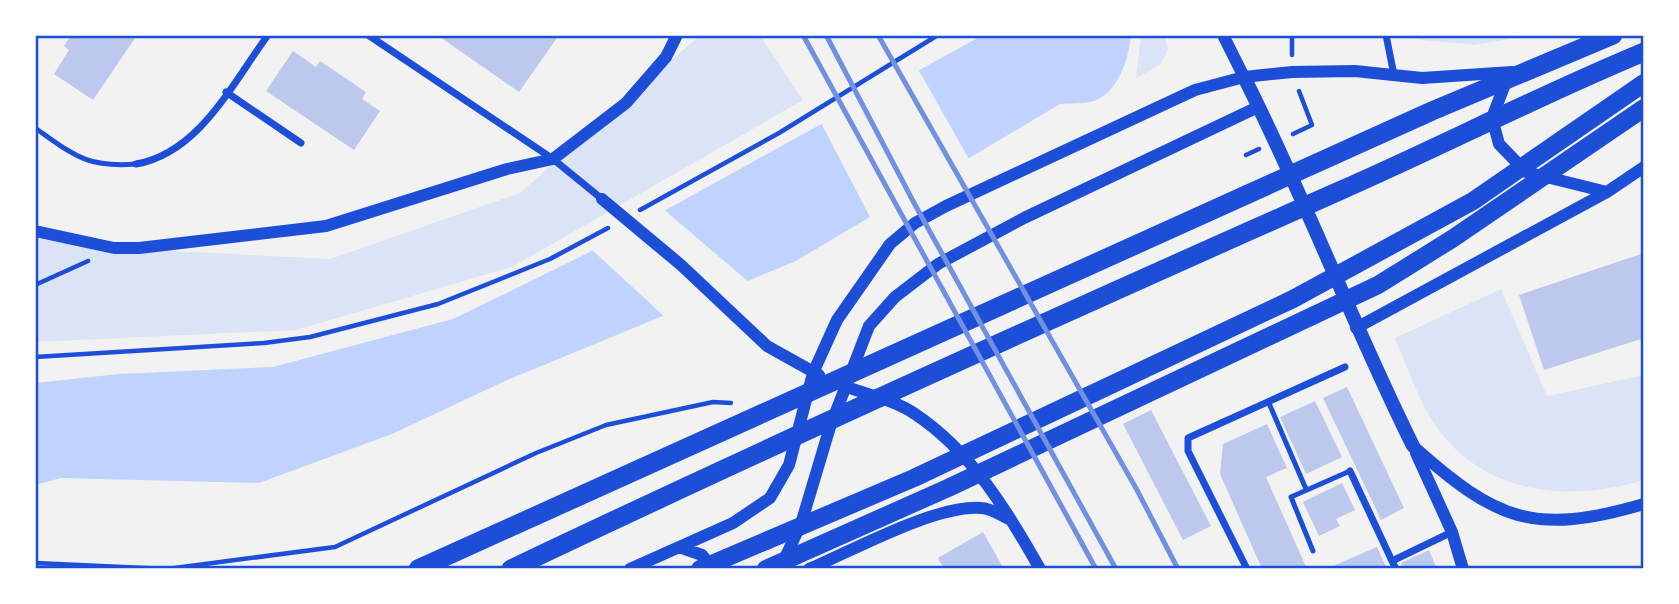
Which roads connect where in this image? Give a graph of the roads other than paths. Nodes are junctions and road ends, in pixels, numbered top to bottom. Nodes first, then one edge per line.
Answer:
1 (268, 35) edge
2 (368, 35) edge
3 (677, 35) edge
4 (1223, 35) edge
5 (1386, 35) edge
6 (1606, 35) edge
7 (1613, 35) edge
8 (1644, 52) edge
9 (1528, 71) junction
10 (1394, 75) junction
11 (1244, 77) junction
12 (1644, 83) edge
13 (226, 92) junction
14 (1258, 107) junction
15 (1644, 108) edge
16 (35, 128) edge
17 (301, 143) dead end
18 (554, 159) junction
19 (136, 164) joint
20 (1644, 167) edge
21 (1607, 192) junction
22 (602, 199) joint
23 (35, 231) edge
24 (1356, 328) junction
25 (1345, 367) dead end
26 (813, 373) junction
27 (844, 386) junction
28 (1268, 401) junction
29 (1413, 446) junction
30 (1350, 471) joint
31 (1306, 489) junction
32 (1644, 505) edge
33 (1013, 521) junction
34 (1452, 533) junction
35 (679, 547) junction
36 (1313, 551) dead end
37 (1394, 565) edge
38 (418, 569) edge
39 (511, 569) edge
40 (631, 569) edge
41 (700, 569) edge
42 (713, 569) edge
43 (766, 569) edge
44 (780, 569) edge
45 (809, 569) edge
46 (1040, 569) edge
47 (1247, 569) edge
48 (1463, 569) edge

1 - 13 street
2 - 18 street
3 - 18 street
4 - 11 street
5 - 10 street
6 - 9 street
7 - 38 highway
8 - 39 highway
9 - 10 street
9 - 21 street
10 - 11 street
11 - 14 main road
11 - 26 street
12 - 41 main road
13 - 17 street
13 - 19 street
14 - 24 main road
14 - 27 street
15 - 43 main road
16 - 19 lane
18 - 22 street
18 - 23 street
20 - 21 street
21 - 24 street
22 - 26 street
24 - 29 main road
25 - 28 street
26 - 27 street
26 - 35 street
27 - 33 street
27 - 44 street
28 - 31 lane
28 - 47 street
29 - 32 street
29 - 34 street
30 - 31 lane
30 - 37 street
31 - 36 lane
33 - 45 street
33 - 46 street
34 - 37 street
34 - 48 street
35 - 40 street
35 - 42 street

